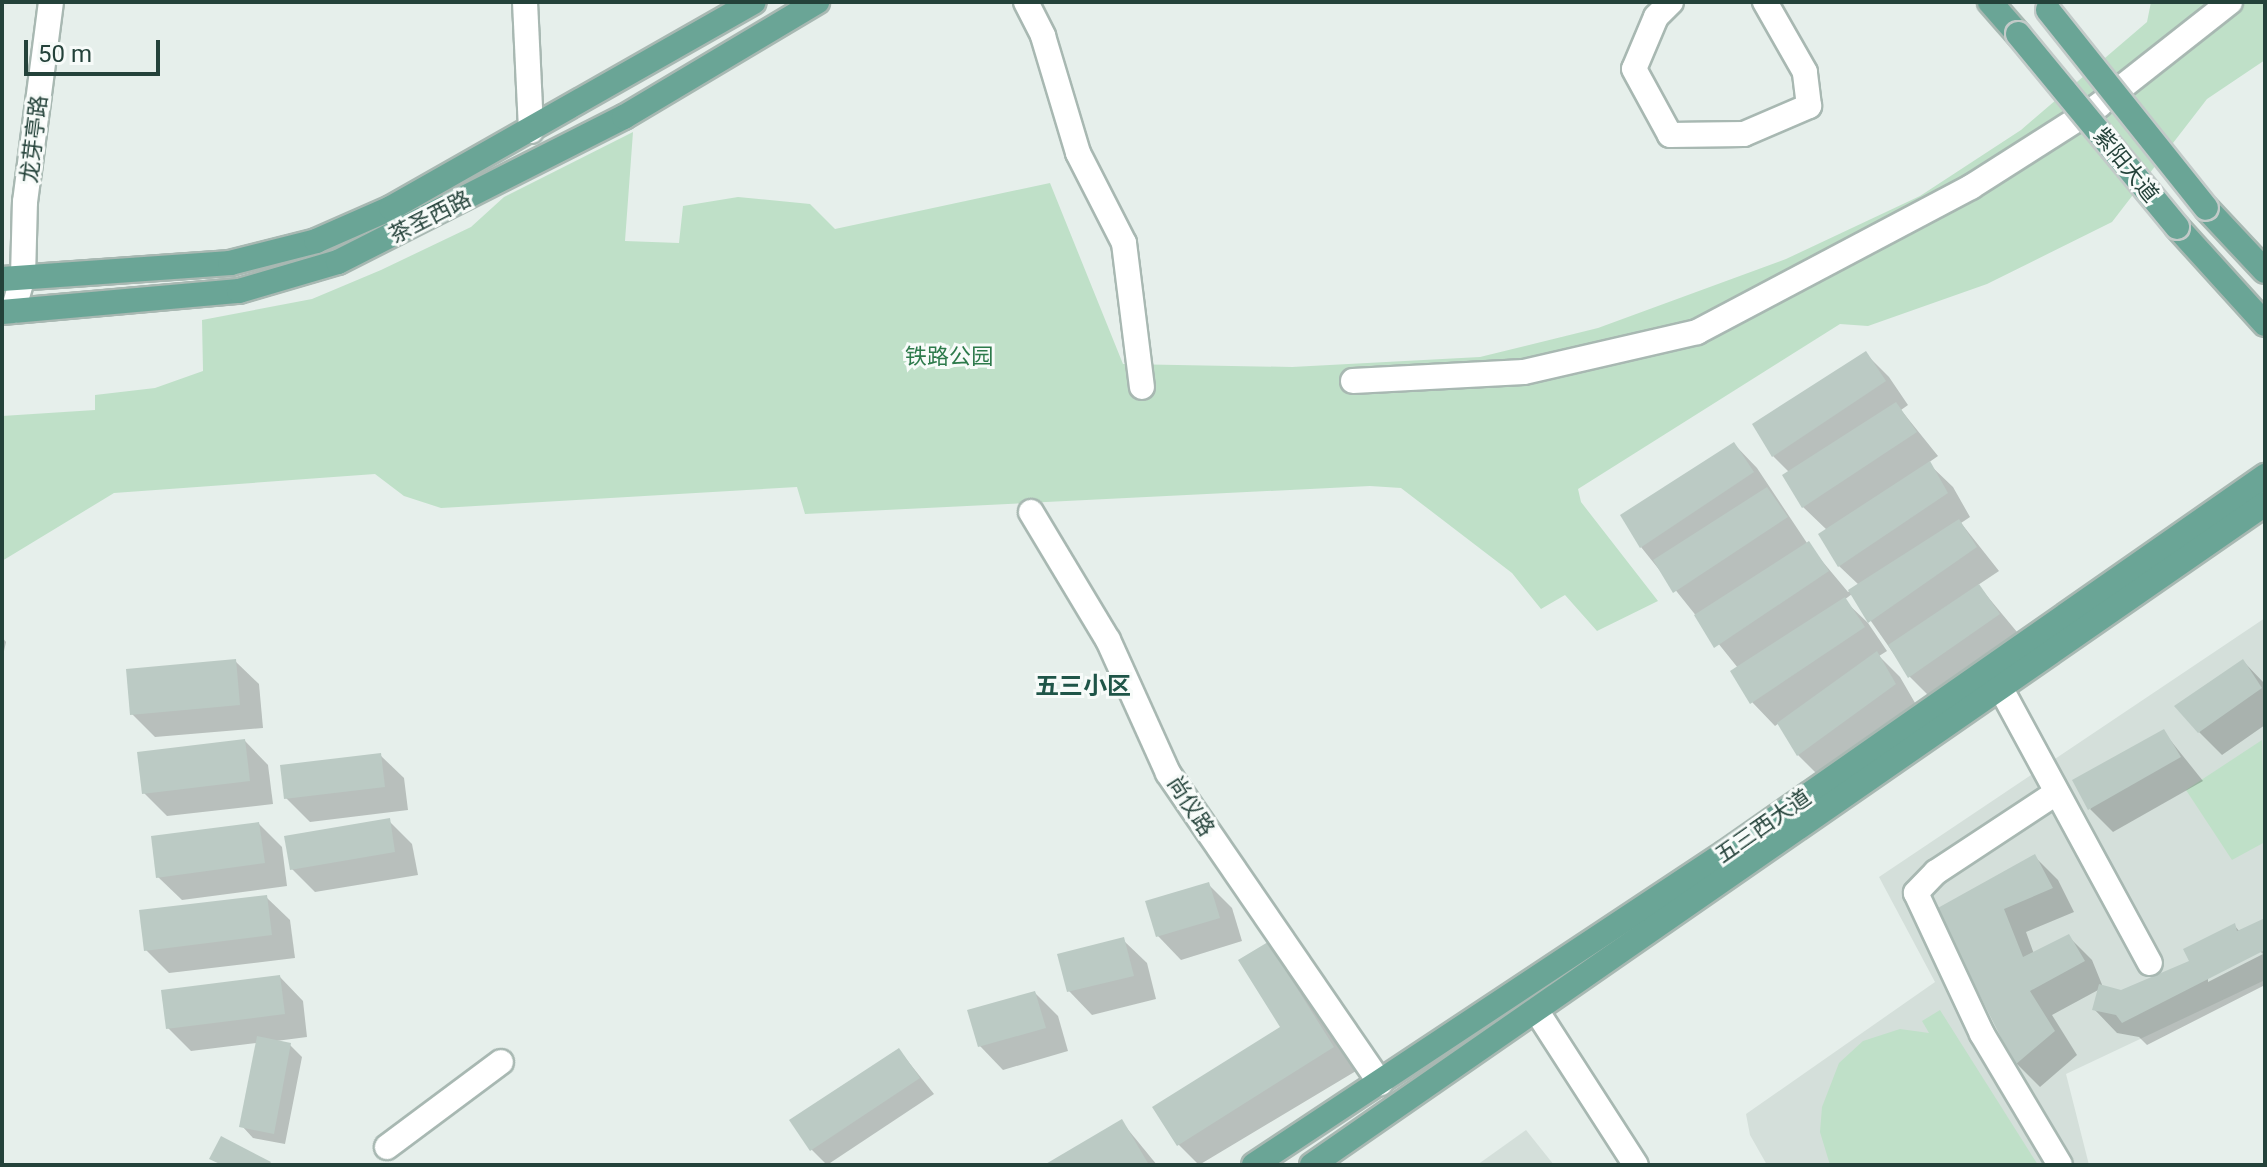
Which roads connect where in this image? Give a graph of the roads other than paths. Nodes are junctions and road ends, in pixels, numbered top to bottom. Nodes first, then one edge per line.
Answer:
1 (51, 2) edge
2 (525, 2) edge
3 (753, 2) edge
4 (817, 2) edge
5 (1026, 2) edge
6 (1671, 2) edge
7 (1765, 2) edge
8 (1990, 2) edge
9 (2230, 2) edge
10 (2044, 6) edge
11 (531, 131) junction
12 (2265, 271) edge
13 (13, 278) edge
14 (8, 312) edge
15 (2265, 324) edge
16 (1353, 381) dead end
17 (1142, 387) dead end
18 (2265, 476) edge
19 (2265, 504) edge
20 (1031, 512) dead end
21 (2000, 687) junction
22 (2056, 793) junction
23 (2150, 963) dead end
24 (1536, 1010) junction
25 (501, 1062) dead end
26 (1380, 1083) junction
27 (387, 1147) dead end
28 (1256, 1165) edge
29 (1312, 1165) edge
30 (1636, 1165) edge
31 (2060, 1165) edge

1 - 13 street, 龙芽亭路
2 - 11 street
3 - 11 main road, 茶圣西路
4 - 14 main road, 茶圣西路
5 - 17 street
6 - 7 street
8 - 15 main road, 紫阳大道, bridge
9 - 16 street
10 - 12 main road, 紫阳大道, bridge
11 - 13 main road, 茶圣西路
13 - 14 street, 龙芽亭路
18 - 26 main road, 五三西大道
19 - 21 main road, 五三西大道
20 - 26 street, 尚仪路
21 - 22 street
21 - 24 main road, 五三西大道
22 - 23 street
22 - 31 street
24 - 29 main road, 五三西大道
24 - 30 street
25 - 27 street
26 - 28 main road, 五三西大道

